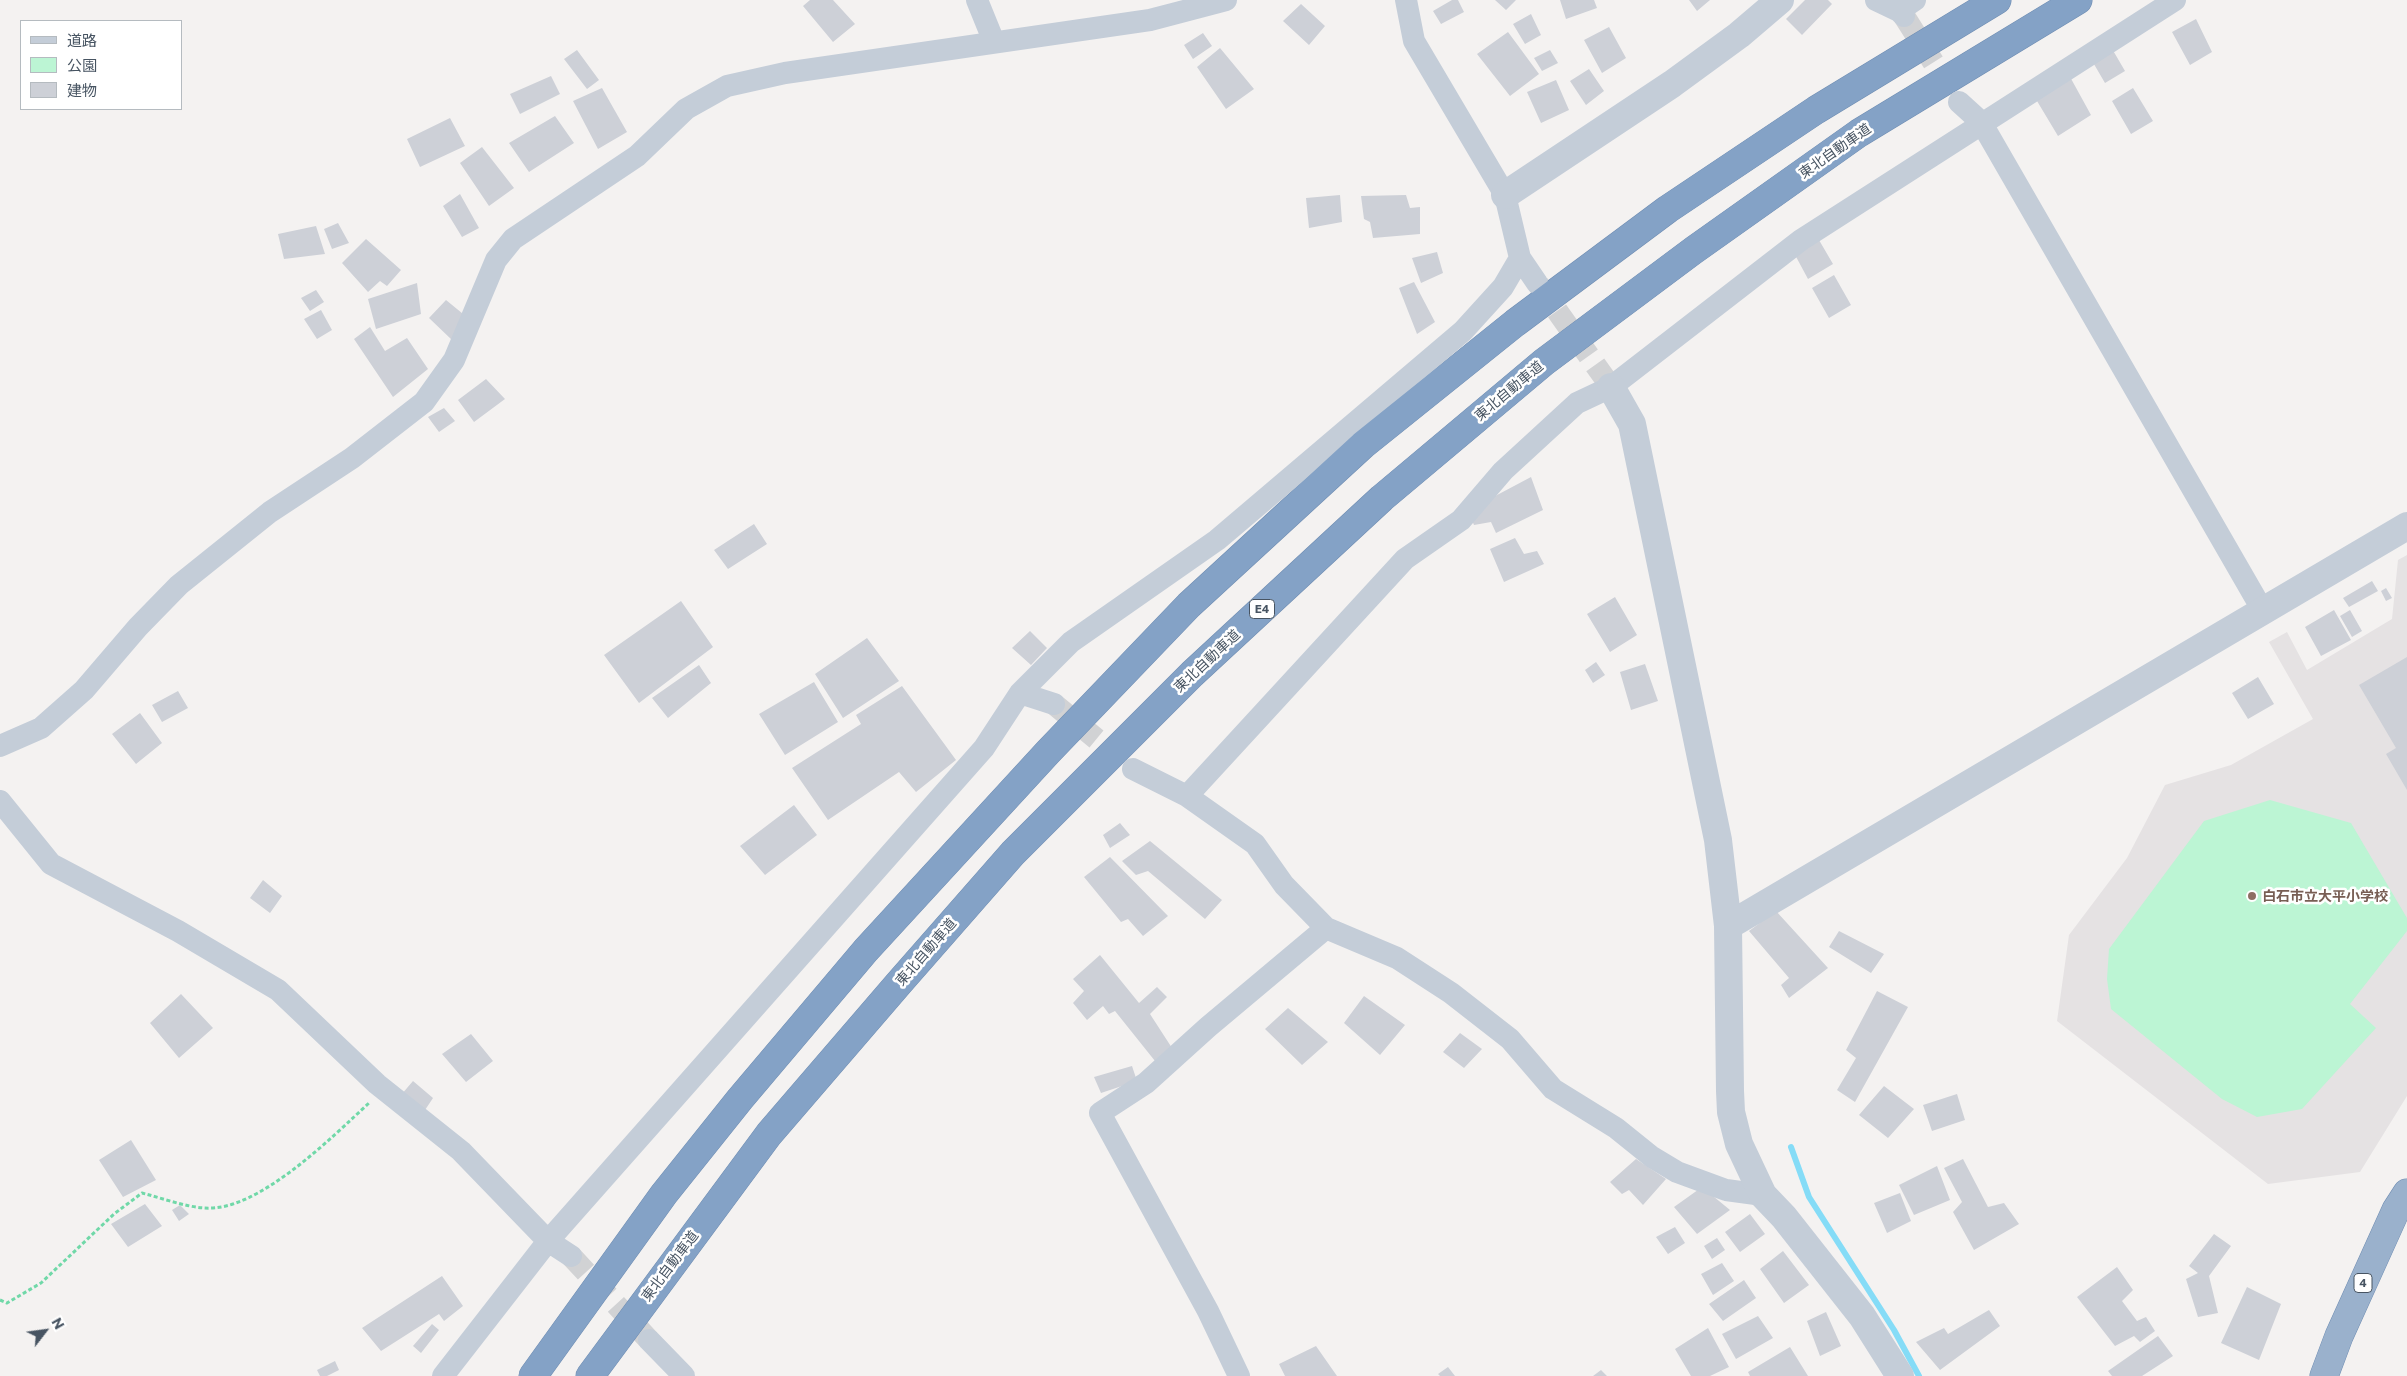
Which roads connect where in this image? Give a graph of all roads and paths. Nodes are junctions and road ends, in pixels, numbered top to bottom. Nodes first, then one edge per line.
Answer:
1 (977, 0) edge
2 (1226, 0) edge
3 (1406, 0) edge
4 (1780, 0) edge
5 (1876, 0) edge
6 (1997, 0) edge
7 (2078, 0) edge
8 (2175, 0) edge
9 (1906, 9) tunnel mouth
10 (994, 42) junction
11 (1959, 102) tunnel mouth
12 (1981, 122) junction
13 (1505, 195) junction
14 (1520, 258) junction
15 (1538, 283) tunnel mouth
16 (1612, 387) junction
17 (2407, 526) edge
18 (2263, 611) junction
19 (1020, 693) junction
20 (1054, 704) tunnel mouth
21 (0, 746) edge
22 (1133, 769) tunnel mouth
23 (1187, 796) junction
24 (0, 801) edge
25 (1728, 926) junction
26 (1326, 928) junction
27 (385, 1089) junction
28 (2407, 1193) edge
29 (1763, 1195) junction
30 (548, 1241) junction
31 (571, 1256) tunnel mouth
32 (0, 1300) edge
33 (649, 1340) tunnel mouth
34 (443, 1376) edge
35 (533, 1376) edge
36 (590, 1376) edge
37 (684, 1376) edge
38 (1240, 1376) edge
39 (1900, 1376) edge
40 (2324, 1376) edge

1 - 10 street
2 - 10 street
3 - 13 street
4 - 13 street
5 - 9 street
6 - 35 highway
7 - 36 highway, 東北自動車道 / E4
8 - 12 street
10 - 21 street
11 - 12 street
12 - 16 street
12 - 18 street
13 - 14 street
14 - 15 street
14 - 19 street
16 - 23 street
16 - 25 street
17 - 18 street
18 - 25 street
19 - 20 street
19 - 30 street
22 - 23 street
23 - 26 street
24 - 27 street
25 - 29 street
26 - 29 street
26 - 38 street
27 - 30 street
27 - 32 path
28 - 40 highway, 4
29 - 39 street
30 - 31 street
30 - 34 street
33 - 37 street

